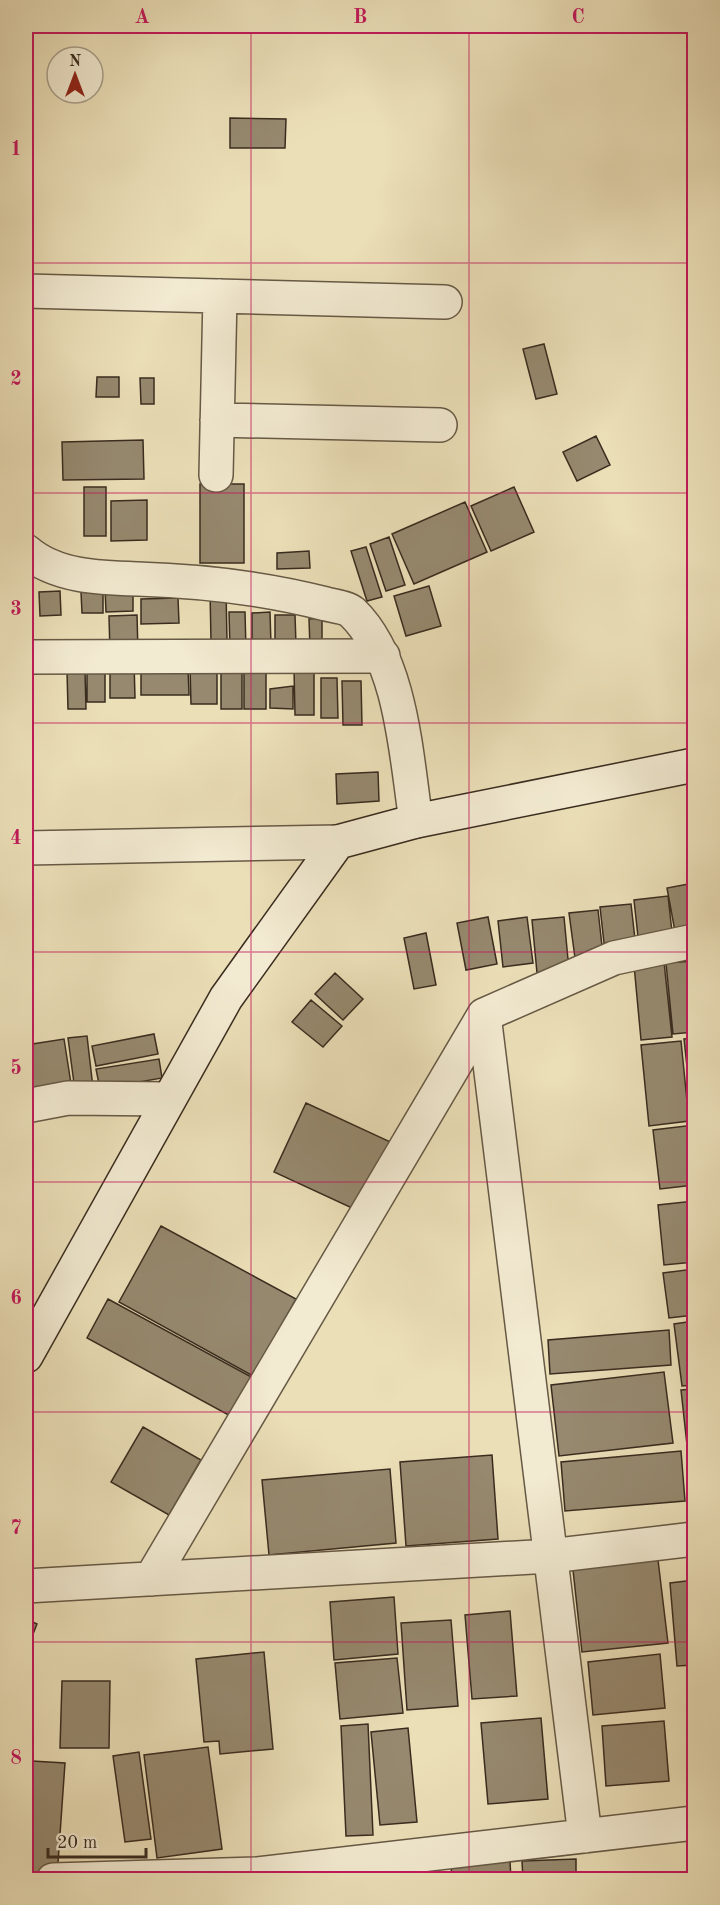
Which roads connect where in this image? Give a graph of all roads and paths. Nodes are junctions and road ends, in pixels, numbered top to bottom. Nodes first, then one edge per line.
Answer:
1 (26, 291) edge
2 (220, 296) junction
3 (446, 302) dead end
4 (217, 420) junction
5 (440, 424) dead end
6 (216, 476) dead end
7 (26, 551) edge
8 (383, 656) junction
9 (26, 657) edge
10 (694, 765) edge
11 (416, 821) junction
12 (338, 842) junction
13 (26, 848) edge
14 (694, 941) edge
15 (484, 1015) junction
16 (169, 1100) junction
17 (26, 1106) edge
18 (31, 1339) edge
19 (694, 1539) edge
20 (550, 1556) junction
21 (151, 1579) junction
22 (26, 1586) edge
23 (694, 1823) edge
24 (585, 1836) junction
25 (259, 1877) edge
26 (52, 1880) edge

1 - 2 street
2 - 3 street
2 - 4 street
4 - 5 street
4 - 6 street
7 - 8 street
8 - 9 street
8 - 11 street
10 - 11 street
11 - 12 street
12 - 13 street
12 - 16 street
14 - 15 street
15 - 20 street
15 - 21 street
16 - 17 street
16 - 18 street
19 - 20 street
20 - 21 street
20 - 24 street
21 - 22 street
23 - 24 street
24 - 25 street
25 - 26 street

